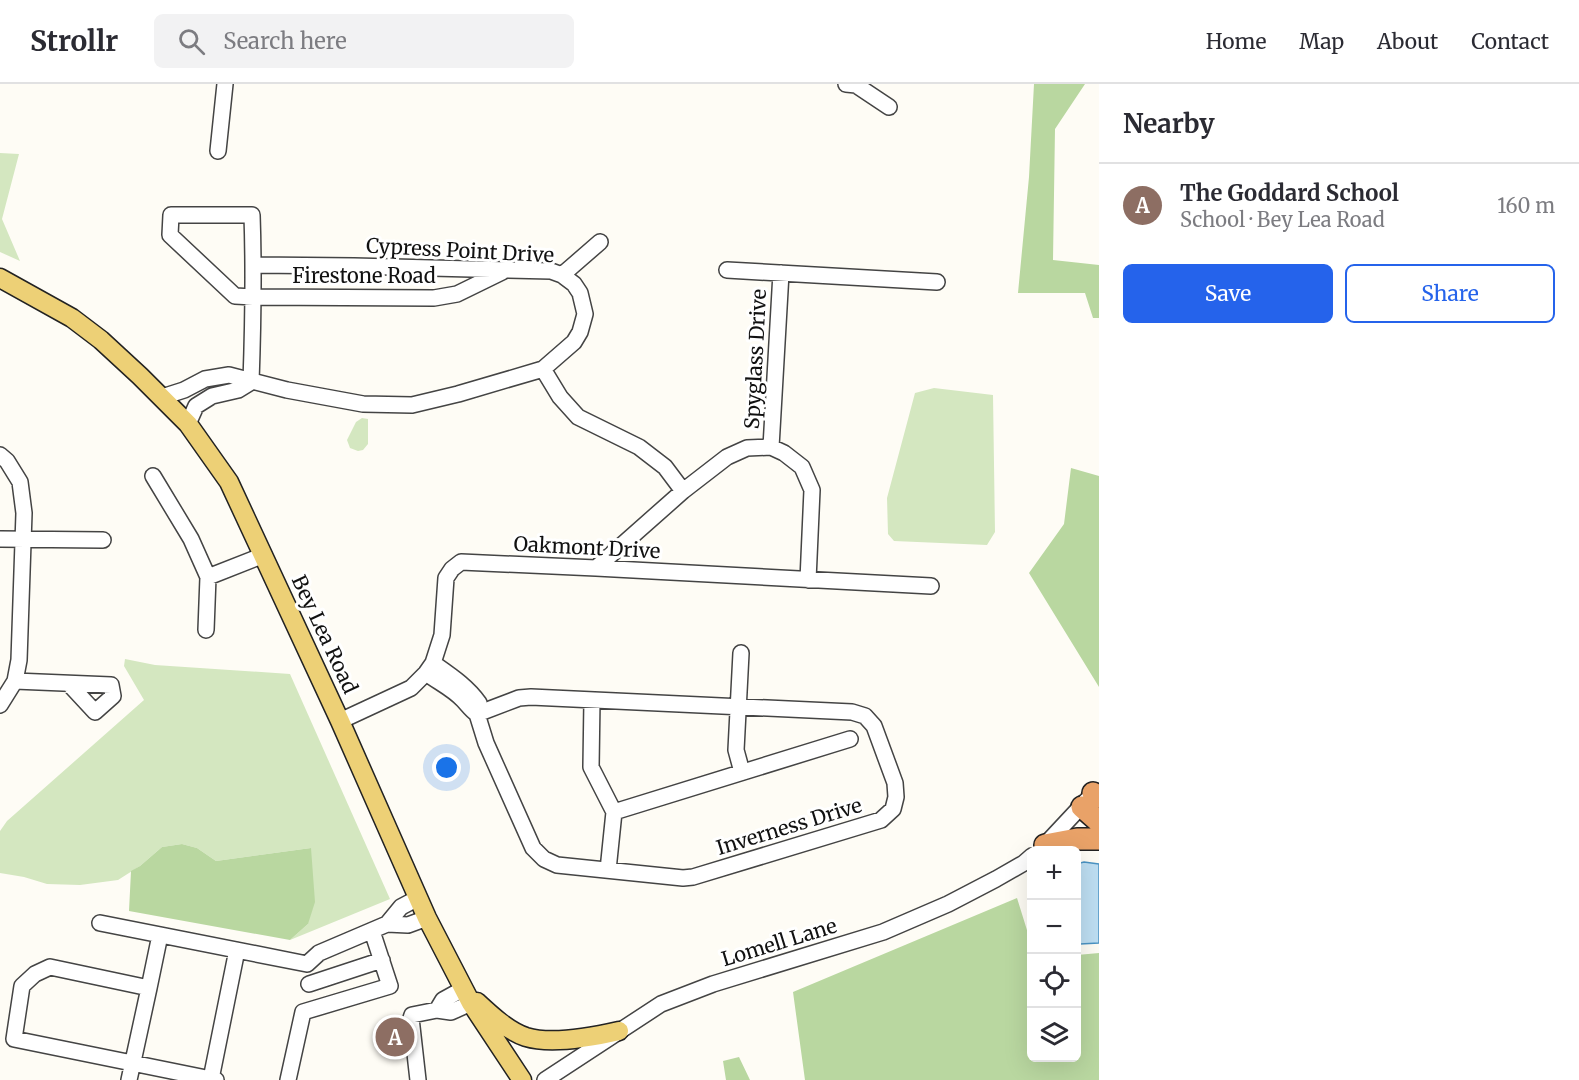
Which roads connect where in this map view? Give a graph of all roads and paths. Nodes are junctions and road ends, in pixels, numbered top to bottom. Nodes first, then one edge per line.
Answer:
1 (225, 84) edge
2 (846, 84) edge
3 (890, 107) dead end
4 (218, 151) dead end
5 (600, 242) dead end
6 (254, 265) junction
7 (506, 270) junction
8 (727, 270) dead end
9 (781, 273) junction
10 (562, 275) junction
11 (0, 278) edge
12 (937, 282) dead end
13 (253, 297) junction
14 (543, 369) junction
15 (251, 382) junction
16 (162, 397) junction
17 (188, 424) junction
18 (771, 447) junction
19 (0, 454) edge
20 (153, 476) dead end
21 (683, 491) junction
22 (0, 539) edge
23 (23, 539) junction
24 (103, 540) dead end
25 (264, 555) junction
26 (596, 568) junction
27 (208, 577) junction
28 (808, 580) junction
29 (931, 586) dead end
30 (206, 630) dead end
31 (741, 653) dead end
32 (429, 668) junction
33 (15, 681) junction
34 (69, 684) dead end
35 (1, 700) edge
36 (592, 700) junction
37 (738, 707) junction
38 (477, 714) junction
39 (340, 721) junction
40 (850, 739) dead end
41 (742, 772) junction
42 (1093, 796) edge
43 (614, 812) junction
44 (1099, 822) edge
45 (1099, 839) edge
46 (1043, 846) edge
47 (1054, 846) edge
48 (1027, 860) edge
49 (608, 870) junction
50 (418, 898) junction
51 (427, 918) junction
52 (100, 923) dead end
53 (387, 924) junction
54 (372, 932) junction
55 (160, 935) junction
56 (237, 950) junction
57 (382, 960) junction
58 (307, 964) junction
59 (309, 984) junction
60 (149, 988) junction
61 (467, 996) junction
62 (303, 1012) junction
63 (619, 1031) junction
64 (133, 1064) junction
65 (213, 1079) edge
66 (129, 1080) edge
67 (288, 1080) edge
68 (418, 1080) edge
69 (522, 1080) edge
70 (545, 1080) edge

1 - 4 street
2 - 3 street
5 - 10 street
6 - 7 street, Cypress Point Drive
6 - 13 street, Firestone Road
6 - 13 street, Firestone Road
7 - 10 street, Cypress Point Drive
7 - 13 street, Firestone Road
8 - 9 street, Spyglass Drive
9 - 12 street, Spyglass Drive
9 - 18 street, Spyglass Drive
10 - 14 street, Cypress Point Drive
11 - 16 main road, Bey Lea Road
13 - 15 street, Firestone Road
14 - 15 street, Cypress Point Drive
14 - 21 street
15 - 16 street
15 - 17 street
16 - 17 main road, Bey Lea Road
17 - 25 main road, Bey Lea Road
18 - 21 street
18 - 28 street
19 - 23 street
20 - 27 street
21 - 26 street
22 - 23 street
23 - 24 street
23 - 33 street
25 - 27 street
25 - 39 main road, Bey Lea Road
26 - 28 street, Oakmont Drive
26 - 32 street, Oakmont Drive
27 - 30 street
28 - 29 street, Oakmont Drive
31 - 37 street
32 - 38 street
32 - 39 street
33 - 34 street
33 - 35 street
36 - 37 street, Inverness Drive
36 - 38 street, Inverness Drive
36 - 43 street
37 - 41 street
37 - 49 street, Inverness Drive
38 - 49 street, Inverness Drive
39 - 50 main road, Bey Lea Road
40 - 41 street
41 - 43 street
42 - 44 highway
42 - 46 street, Lomell Lane
43 - 49 street
45 - 47 highway
48 - 63 street, Lomell Lane
50 - 51 main road, Bey Lea Road
50 - 53 street
51 - 53 street
51 - 61 main road, Bey Lea Road
52 - 55 street
53 - 54 street
54 - 57 street
54 - 58 street
55 - 56 street
55 - 60 street
56 - 58 street
56 - 65 street
57 - 59 street
57 - 62 street
58 - 59 street
59 - 62 street
60 - 64 street
60 - 64 street
61 - 63 main road
61 - 68 street
61 - 69 main road, Bey Lea Road
62 - 67 street
63 - 70 street, Lomell Lane
64 - 65 street
64 - 66 street

